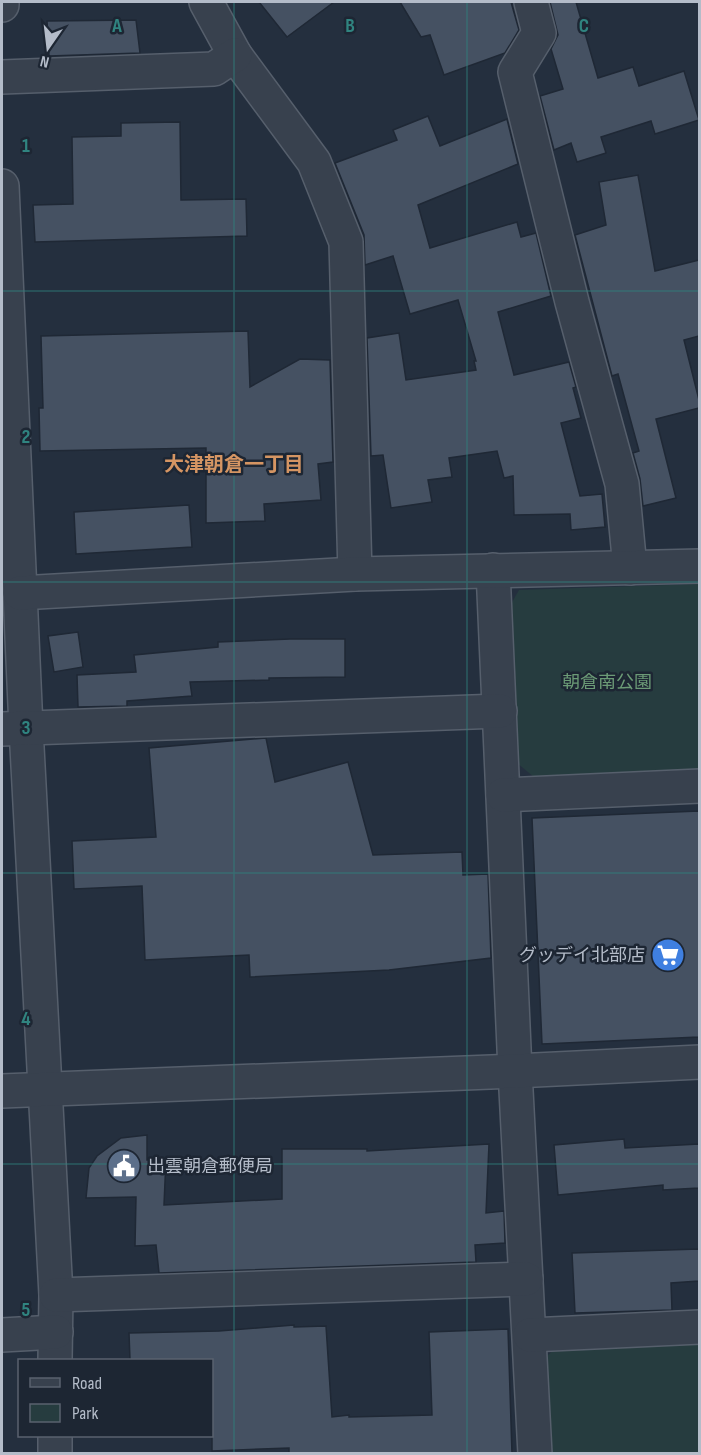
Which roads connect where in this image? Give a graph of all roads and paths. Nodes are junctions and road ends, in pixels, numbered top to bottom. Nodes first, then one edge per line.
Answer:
1 (206, 2) edge
2 (531, 2) edge
3 (235, 55) junction
4 (2, 77) edge
5 (2, 186) edge
6 (699, 566) edge
7 (630, 568) junction
8 (493, 570) junction
9 (355, 574) junction
10 (20, 593) junction
11 (500, 711) junction
12 (14, 729) edge
13 (699, 786) edge
14 (503, 795) junction
15 (699, 1062) edge
16 (515, 1071) junction
17 (46, 1089) junction
18 (2, 1091) edge
19 (526, 1279) junction
20 (56, 1295) junction
21 (699, 1327) edge
22 (2, 1335) edge
23 (530, 1335) junction
24 (56, 1346) edge
25 (55, 1437) edge
26 (55, 1454) edge
27 (535, 1454) edge

1 - 3 street
2 - 7 street
3 - 4 street
3 - 9 street
5 - 10 street
6 - 7 street
7 - 8 street
8 - 9 street
8 - 11 street
9 - 10 street
10 - 12 street
11 - 12 street
11 - 14 street
12 - 17 street
13 - 14 street
14 - 16 street
15 - 16 street
16 - 17 street
16 - 19 street
17 - 18 street
17 - 20 street
19 - 20 street
19 - 23 street
20 - 24 street
21 - 23 street
22 - 24 street
23 - 27 street
25 - 26 street

